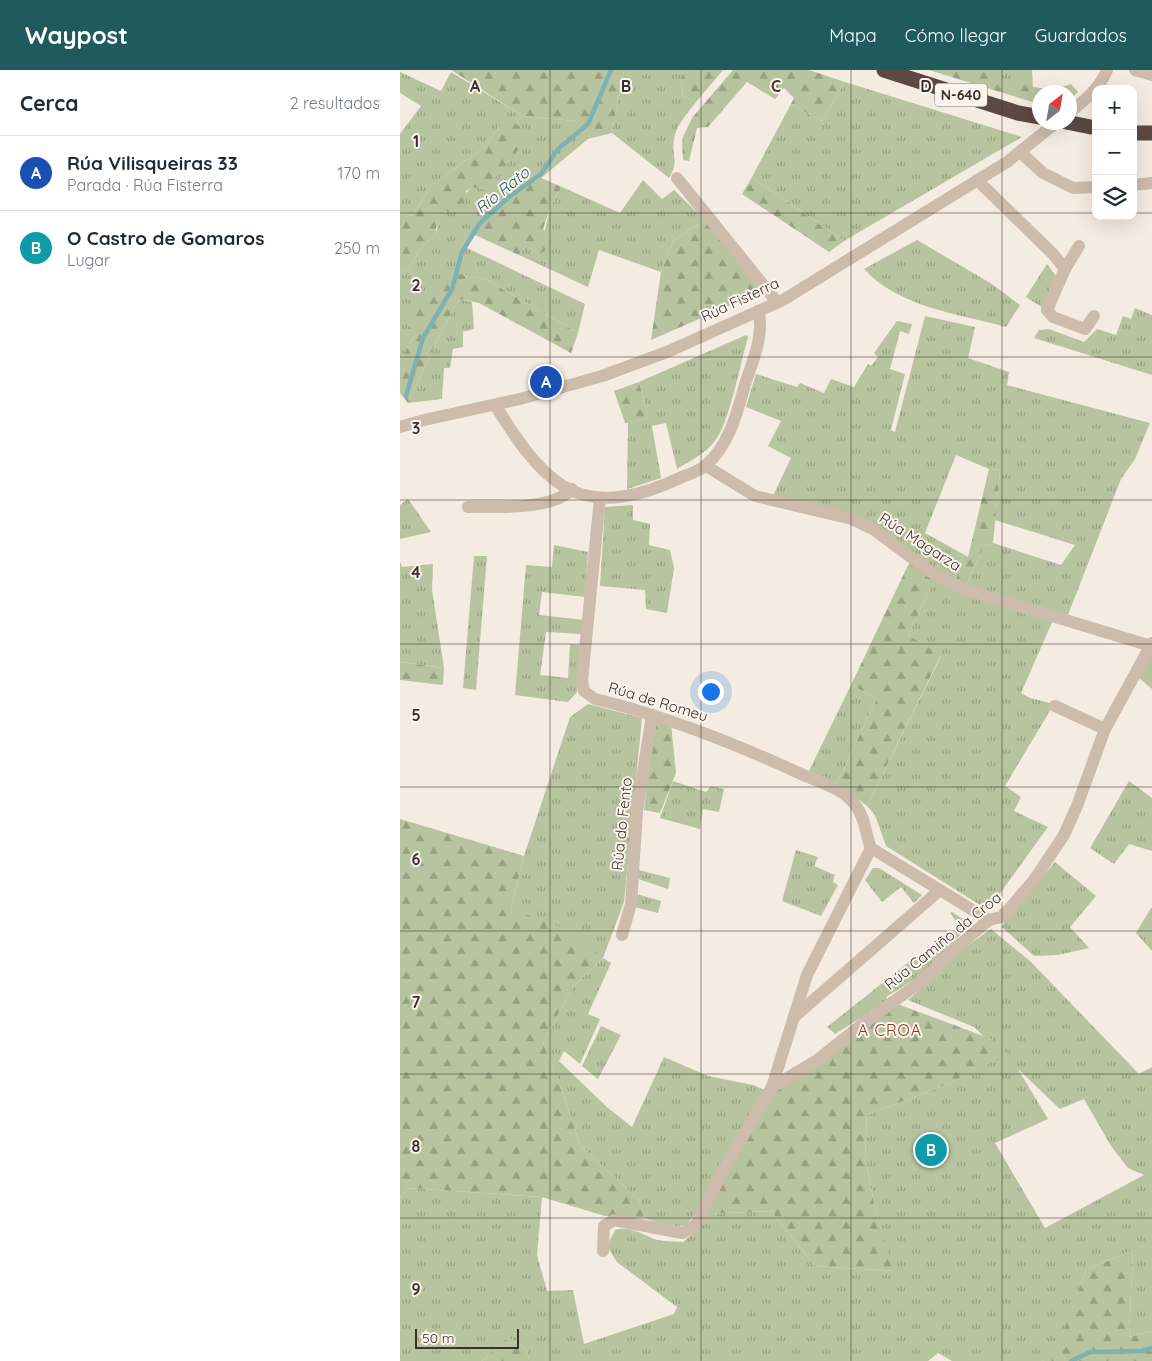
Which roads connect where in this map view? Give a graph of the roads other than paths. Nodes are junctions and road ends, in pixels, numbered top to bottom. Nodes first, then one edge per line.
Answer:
1 (884, 70) edge
2 (1107, 70) edge
3 (1136, 70) edge
4 (1152, 75) edge
5 (1077, 106) edge
6 (1032, 116) edge
7 (1077, 124) edge
8 (1092, 127) edge
9 (1047, 130) edge
10 (1137, 132) edge
11 (1152, 134) edge
12 (1024, 149) junction
13 (677, 178) dead end
14 (977, 180) junction
15 (1152, 183) edge
16 (1137, 185) edge
17 (1092, 188) edge
18 (1079, 246) dead end
19 (1064, 269) junction
20 (777, 302) junction
21 (758, 311) junction
22 (1094, 316) dead end
23 (495, 405) junction
24 (401, 422) edge
25 (706, 466) junction
26 (572, 489) junction
27 (600, 498) junction
28 (468, 507) dead end
29 (1151, 644) edge
30 (1055, 706) dead end
31 (652, 715) junction
32 (1105, 729) junction
33 (871, 848) junction
34 (940, 890) junction
35 (989, 920) junction
36 (622, 935) dead end
37 (794, 1017) junction
38 (772, 1087) junction
39 (604, 1251) dead end

1 - 6 highway, N-640
2 - 5 street
3 - 4 street
7 - 8 highway
9 - 12 street, Rúa Fisterra
10 - 11 highway
12 - 14 street, Rúa Fisterra
12 - 17 street
13 - 20 street
14 - 19 street
14 - 20 street, Rúa Fisterra
15 - 16 street
18 - 19 street
19 - 22 street
20 - 21 street, Rúa Fisterra
21 - 23 street, Rúa Fisterra
21 - 25 street
23 - 24 street, Rúa Fisterra
23 - 26 street
25 - 27 street
25 - 29 street, Rúa Magarza
26 - 27 street
26 - 28 street
27 - 31 street, Rúa de Romeu
29 - 32 street, Rúa Camiño da Croa
30 - 32 street
31 - 33 street, Rúa de Romeu
31 - 36 street, Rúa do Fento
32 - 35 street, Rúa Camiño da Croa
33 - 34 street
33 - 37 street
34 - 35 street
34 - 37 street
35 - 38 street, Rúa Camiño da Croa
37 - 38 street
38 - 39 street

